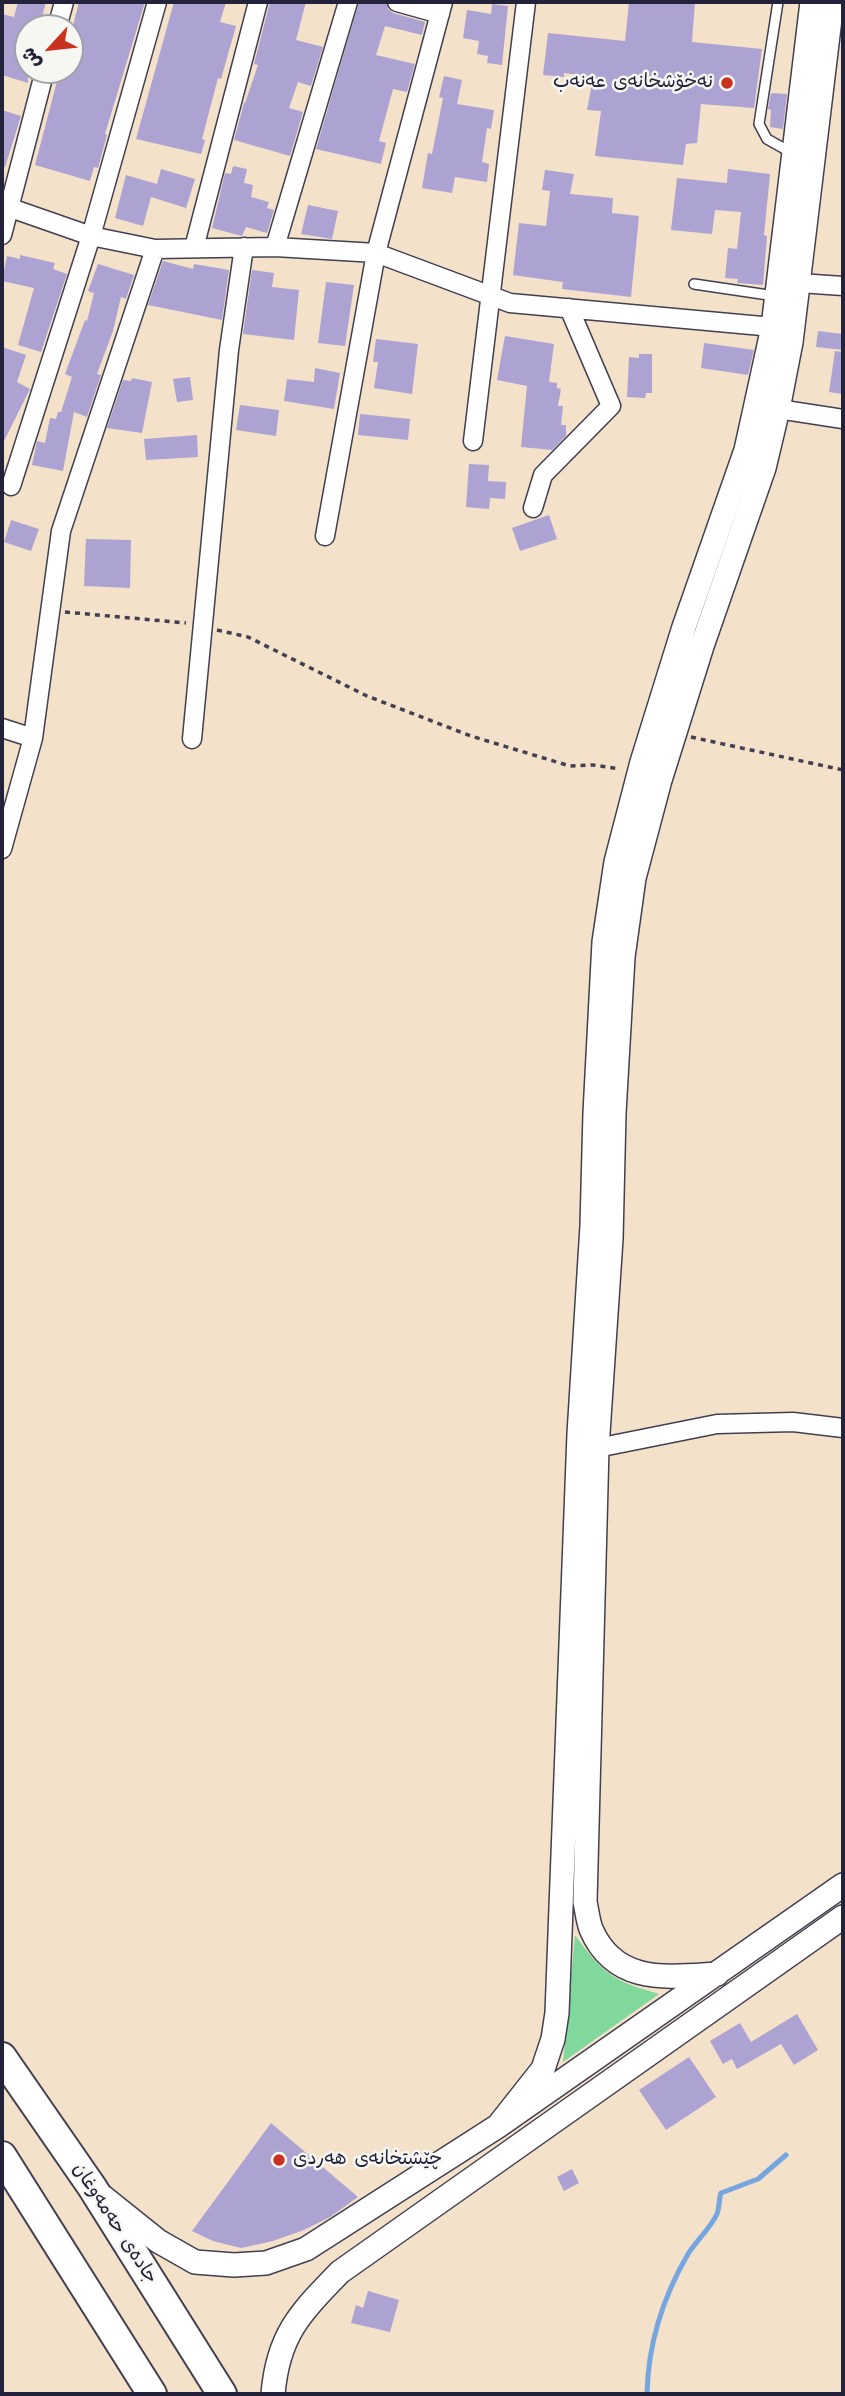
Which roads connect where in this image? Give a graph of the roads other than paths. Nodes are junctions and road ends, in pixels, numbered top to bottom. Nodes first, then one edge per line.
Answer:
1 (157, 2) edge
2 (258, 2) edge
3 (348, 2) edge
4 (397, 2) edge
5 (526, 2) edge
6 (778, 2) edge
7 (812, 2) edge
8 (832, 2) edge
9 (441, 8) edge
10 (41, 84) edge
11 (804, 156) junction
12 (5, 206) edge
13 (2, 235) edge
14 (91, 236) junction
15 (244, 247) junction
16 (275, 247) junction
17 (155, 248) junction
18 (194, 248) junction
19 (376, 253) junction
20 (799, 283) junction
21 (694, 284) dead end
22 (843, 286) edge
23 (491, 296) junction
24 (777, 296) junction
25 (569, 308) junction
26 (773, 327) junction
27 (778, 409) junction
28 (843, 419) edge
29 (473, 441) dead end
30 (11, 486) dead end
31 (533, 508) dead end
32 (325, 536) dead end
33 (2, 728) edge
34 (33, 738) junction
35 (192, 739) dead end
36 (2, 849) edge
37 (605, 1113) junction
38 (843, 1428) edge
39 (597, 1448) junction
40 (563, 1829) junction
41 (588, 1830) junction
42 (843, 1885) edge
43 (843, 1917) edge
44 (717, 1974) junction
45 (2, 2057) edge
46 (498, 2126) junction
47 (2, 2156) edge
48 (92, 2187) junction
49 (381, 2202) junction
50 (399, 2231) junction
51 (152, 2394) edge
52 (222, 2394) edge
53 (273, 2394) edge

1 - 14 street
2 - 18 street
3 - 16 street
4 - 9 street
5 - 23 street
6 - 11 lane
7 - 11 street
8 - 11 street
9 - 19 street
10 - 12 street
11 - 20 street
11 - 24 street
12 - 13 street
12 - 14 street
14 - 17 street
14 - 30 street
15 - 16 street
15 - 18 street
15 - 35 street
16 - 19 street
17 - 18 street
17 - 34 street
19 - 23 street
19 - 32 street
20 - 22 street
20 - 27 street
21 - 24 lane
23 - 25 street
23 - 29 street
24 - 26 street
25 - 26 street
25 - 31 street
26 - 37 street
27 - 28 street
27 - 37 street
33 - 34 street
34 - 36 street
37 - 39 street
37 - 40 street
38 - 39 street
39 - 41 street
40 - 41 street
40 - 46 street
41 - 44 street
42 - 44 street
43 - 50 street
44 - 46 street
45 - 48 main road, جادەی حەمەوغان
46 - 49 street
47 - 51 main road
48 - 49 street
48 - 52 main road, جادەی حەمەوغان
49 - 50 street
50 - 53 street

